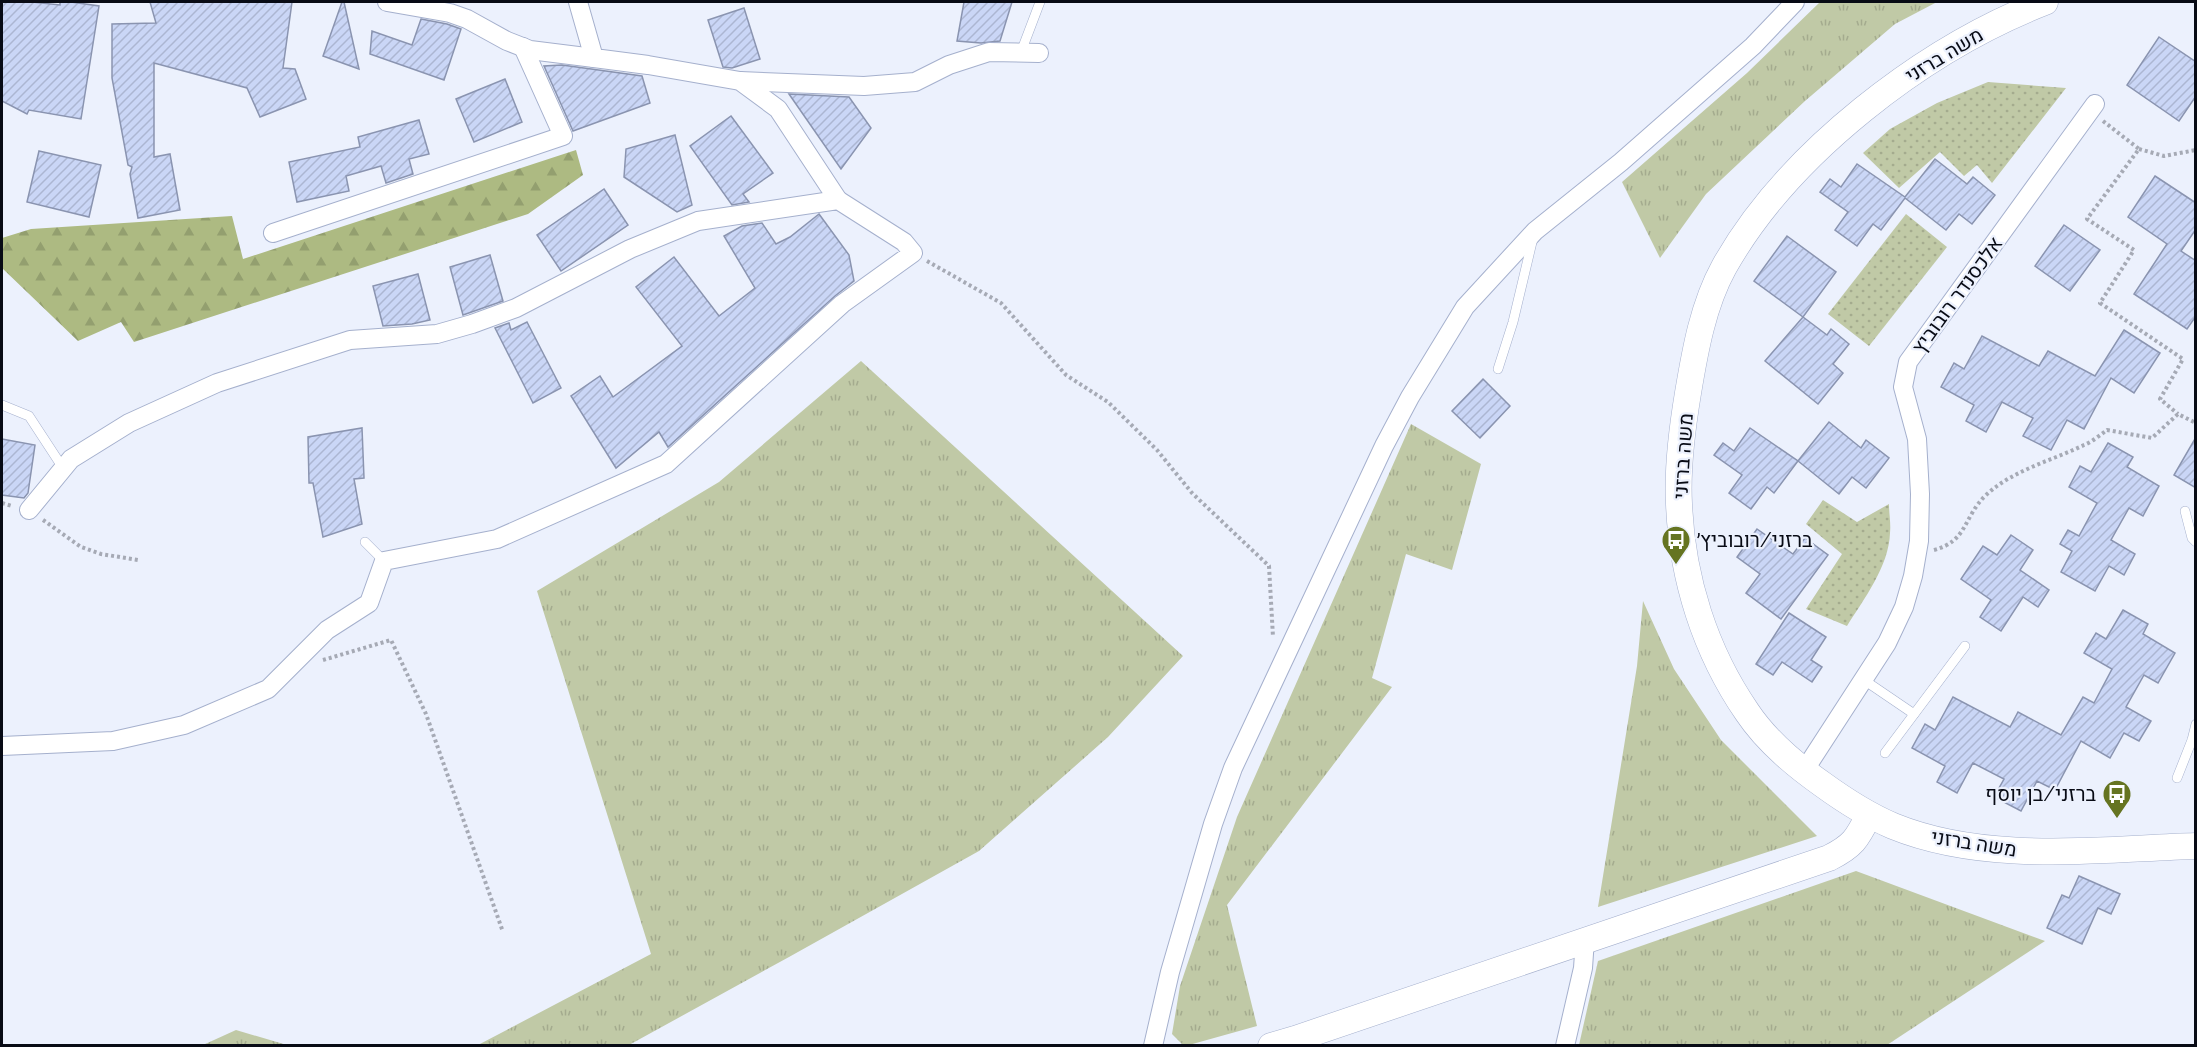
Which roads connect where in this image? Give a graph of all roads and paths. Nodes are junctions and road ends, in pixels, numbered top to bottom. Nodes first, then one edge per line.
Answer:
1 (387, 2) edge
2 (578, 2) edge
3 (1040, 2) edge
4 (1796, 2) edge
5 (2045, 2) edge
6 (523, 48) junction
7 (1030, 53) joint
8 (594, 58) junction
9 (740, 81) junction
10 (2092, 108) joint
11 (2139, 149) junction
12 (2196, 150) edge
13 (838, 200) junction
14 (1535, 231) junction
15 (273, 233) dead end
16 (913, 254) junction
17 (1498, 369) dead end
18 (2, 405) edge
19 (2178, 414) junction
20 (2196, 423) edge
21 (63, 468) junction
22 (2, 503) edge
23 (29, 510) junction
24 (2185, 511) dead end
25 (365, 542) dead end
26 (2196, 542) edge
27 (1916, 555) junction
28 (138, 560) dead end
29 (384, 561) junction
30 (1965, 646) dead end
31 (1281, 665) junction
32 (285, 672) junction
33 (1864, 680) junction
34 (1914, 714) junction
35 (2196, 724) edge
36 (2, 746) edge
37 (1885, 753) dead end
38 (1804, 771) junction
39 (2177, 778) dead end
40 (1869, 815) junction
41 (2196, 846) edge
42 (503, 932) dead end
43 (1585, 939) junction
44 (1287, 1043) edge
45 (1153, 1046) edge
46 (1565, 1046) edge

1 - 6 street
2 - 8 street
3 - 7 lane
4 - 14 street
5 - 38 street, משה ברזני
6 - 8 street
6 - 15 street
7 - 9 street
8 - 9 street
9 - 13 street
10 - 11 path
10 - 27 street, אלכסנדר רובוביץ
11 - 12 path
11 - 19 path
13 - 16 street
13 - 21 street
14 - 17 lane
14 - 31 street
16 - 29 street
16 - 31 path
18 - 21 lane
19 - 20 path
19 - 27 path
21 - 23 street
22 - 23 path
23 - 28 path
24 - 26 lane
25 - 29 lane
27 - 33 street, אלכסנדר רובוביץ
29 - 32 street
30 - 34 lane
31 - 45 street
32 - 36 street
32 - 42 path
33 - 34 lane
33 - 38 street, אלכסנדר רובוביץ
34 - 37 lane
35 - 39 lane
38 - 40 street, משה ברזני
40 - 41 street, משה ברזני
40 - 43 street
43 - 44 street
43 - 46 street

